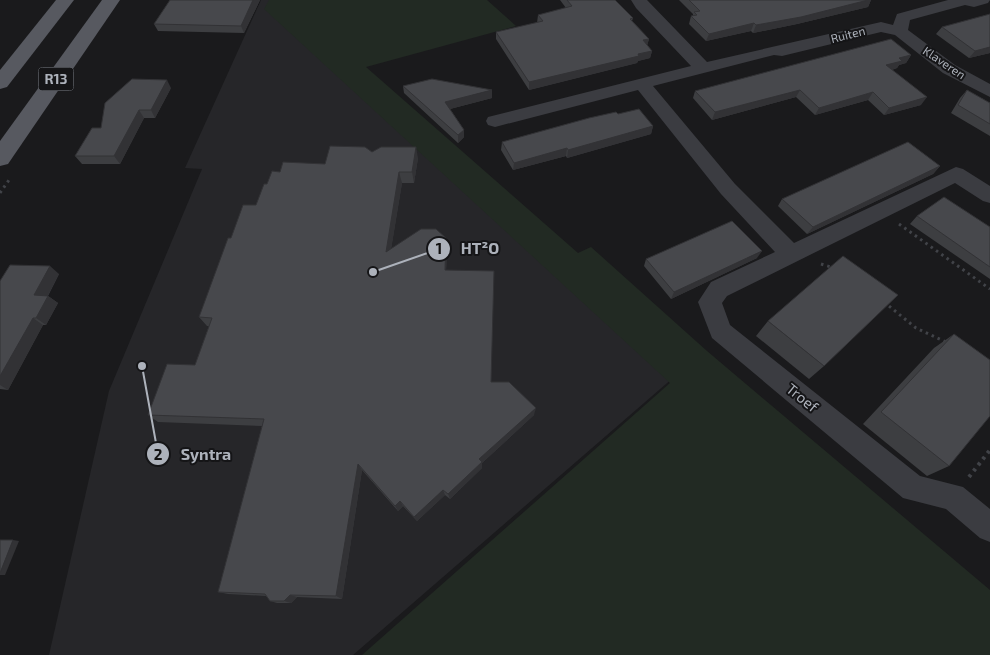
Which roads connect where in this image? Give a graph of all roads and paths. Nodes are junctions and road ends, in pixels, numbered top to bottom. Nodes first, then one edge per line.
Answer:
1 (65, 0) edge
2 (111, 0) edge
3 (639, 0) edge
4 (983, 0) edge
5 (900, 31) junction
6 (702, 67) junction
7 (0, 83) edge
8 (641, 83) junction
9 (990, 91) edge
10 (495, 121) dead end
11 (0, 158) edge
12 (990, 196) edge
13 (878, 210) junction
14 (792, 255) junction
15 (841, 272) edge
16 (990, 289) edge
17 (882, 300) edge
18 (952, 345) edge
19 (990, 450) edge
20 (953, 497) junction
21 (990, 528) edge

1 - 7 main road, R13
2 - 11 main road, R13
3 - 6 street
4 - 5 street
5 - 6 street, Ruiten
5 - 9 street, Klaveren
6 - 8 street, Ruiten
8 - 10 street, Ruiten
8 - 14 street
12 - 13 street, Troef
13 - 14 street, Troef
13 - 16 path
14 - 15 path
14 - 20 street, Troef
17 - 18 path
19 - 20 path
20 - 21 street, Troef

